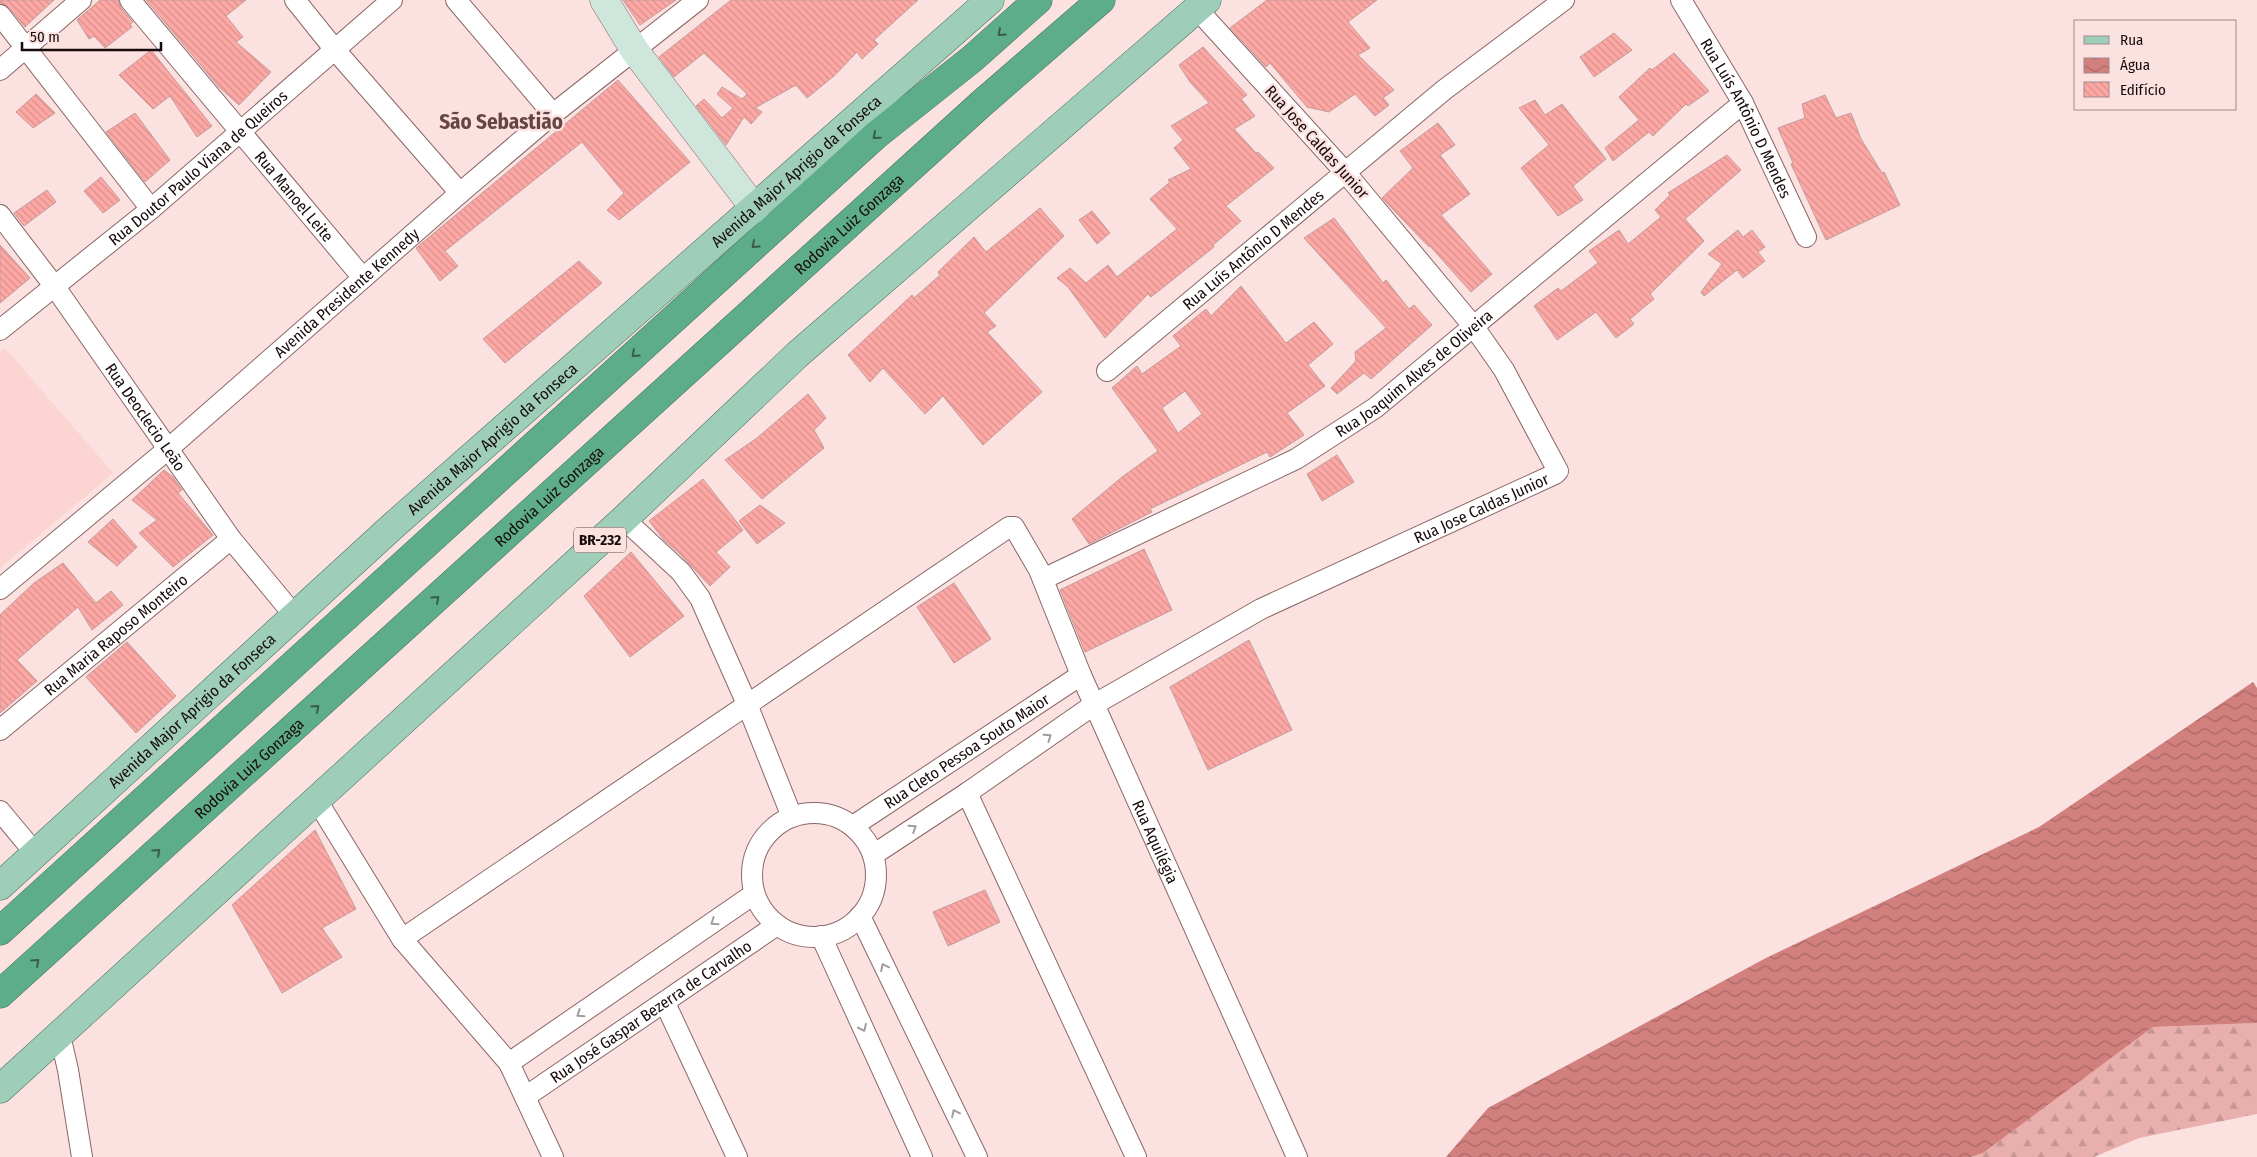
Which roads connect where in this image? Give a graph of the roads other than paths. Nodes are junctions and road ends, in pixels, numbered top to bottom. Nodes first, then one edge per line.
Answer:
1 (81, 0) edge
2 (130, 0) edge
3 (295, 0) edge
4 (392, 0) edge
5 (456, 0) edge
6 (604, 0) edge
7 (698, 0) edge
8 (990, 0) edge
9 (1038, 0) edge
10 (1101, 0) edge
11 (1564, 0) edge
12 (1681, 0) edge
13 (1202, 4) edge
14 (0, 15) edge
15 (26, 47) junction
16 (336, 50) junction
17 (635, 51) junction
18 (0, 70) edge
19 (1743, 103) junction
20 (554, 114) junction
21 (242, 132) junction
22 (1345, 172) junction
23 (460, 192) junction
24 (151, 209) junction
25 (755, 209) junction
26 (0, 215) edge
27 (1806, 237) dead end
28 (363, 278) junction
29 (55, 287) junction
30 (1474, 326) junction
31 (0, 330) edge
32 (1107, 371) dead end
33 (168, 449) junction
34 (624, 518) junction
35 (232, 539) junction
36 (1043, 579) junction
37 (0, 589) edge
38 (294, 615) junction
39 (1081, 675) junction
40 (747, 704) junction
41 (1095, 704) junction
42 (0, 730) edge
43 (967, 793) junction
44 (316, 799) junction
45 (0, 811) edge
46 (792, 817) junction
47 (853, 826) junction
48 (35, 853) junction
49 (873, 855) junction
50 (0, 886) edge
51 (754, 894) junction
52 (860, 916) junction
53 (777, 925) junction
54 (0, 931) edge
55 (821, 936) junction
56 (402, 938) junction
57 (0, 994) edge
58 (665, 1003) junction
59 (60, 1035) junction
60 (508, 1063) junction
61 (0, 1089) edge
62 (525, 1097) junction
63 (82, 1157) edge
64 (553, 1157) edge
65 (737, 1157) edge
66 (922, 1157) edge
67 (977, 1157) edge
68 (1136, 1157) edge
69 (1297, 1157) edge

1 - 15 street
2 - 21 street, Rua Manoel Leite
3 - 16 street
4 - 16 street, Rua Doutor Paulo Viana de Queiros
5 - 20 street
6 - 17 main road
7 - 17 street, Avenida Presidente Kennedy
8 - 25 main road, Avenida Major Aprigio da Fonseca
9 -> 54 highway
57 -> 10 highway, Rodovia Luiz Gonzaga
11 - 22 street, Rua Luís Antônio D Mendes
12 - 19 street, Rua Luís Antônio D Mendes
13 - 22 street, Rua Jose Caldas Junior
13 - 34 main road, BR-232
14 - 15 street
15 - 18 street
15 - 24 street
16 - 21 street, Rua Doutor Paulo Viana de Queiros
16 - 23 street
17 - 20 street, Avenida Presidente Kennedy
17 - 25 main road
19 - 27 street, Rua Luís Antônio D Mendes
19 - 30 street, Rua Joaquim Alves de Oliveira
20 - 23 street, Avenida Presidente Kennedy
21 - 24 street, Rua Doutor Paulo Viana de Queiros
21 - 28 street, Rua Manoel Leite
22 - 30 street, Rua Jose Caldas Junior
22 - 32 street, Rua Luís Antônio D Mendes
23 - 28 street, Avenida Presidente Kennedy
24 - 29 street, Rua Doutor Paulo Viana de Queiros
25 - 38 main road, Avenida Major Aprigio da Fonseca
26 - 29 street, Rua Deoclecio Leão
28 - 33 street, Avenida Presidente Kennedy
29 - 31 street, Rua Doutor Paulo Viana de Queiros
29 - 33 street, Rua Deoclecio Leão
30 - 36 street, Rua Joaquim Alves de Oliveira
30 - 41 street, Rua Jose Caldas Junior
33 - 35 street, Rua Deoclecio Leão
33 - 37 street, Avenida Presidente Kennedy
34 - 40 street
34 - 44 main road, BR-232
35 - 38 street, Rua Deoclecio Leão
35 - 42 street, Rua Maria Raposo Monteiro
36 - 39 street, Rua Aquilégia
36 - 40 street, Rua Aquilégia
38 - 48 main road, Avenida Major Aprigio da Fonseca
39 - 41 street, Rua Aquilégia
39 - 47 street, Rua Cleto Pessoa Souto Maior
40 - 46 street
40 - 56 street
43 -> 41 street, Rua Cleto Pessoa Souto Maior
41 - 69 street, Rua Aquilégia
49 -> 43 street, Rua Cleto Pessoa Souto Maior
43 - 68 street
44 - 56 street
44 - 59 main road, BR-232
45 - 48 street
46 - 47 street
46 - 51 street
47 - 49 street
48 - 50 main road, Avenida Major Aprigio da Fonseca
49 - 52 street
51 - 53 street
51 -> 60 street
52 - 55 street
67 -> 52 street
53 - 55 street
53 - 58 street, Rua José Gaspar Bezerra de Carvalho
55 -> 66 street
56 - 60 street
58 - 62 street, Rua José Gaspar Bezerra de Carvalho
58 - 65 street
59 - 61 main road, BR-232
59 - 63 street
60 - 62 street
62 - 64 street

